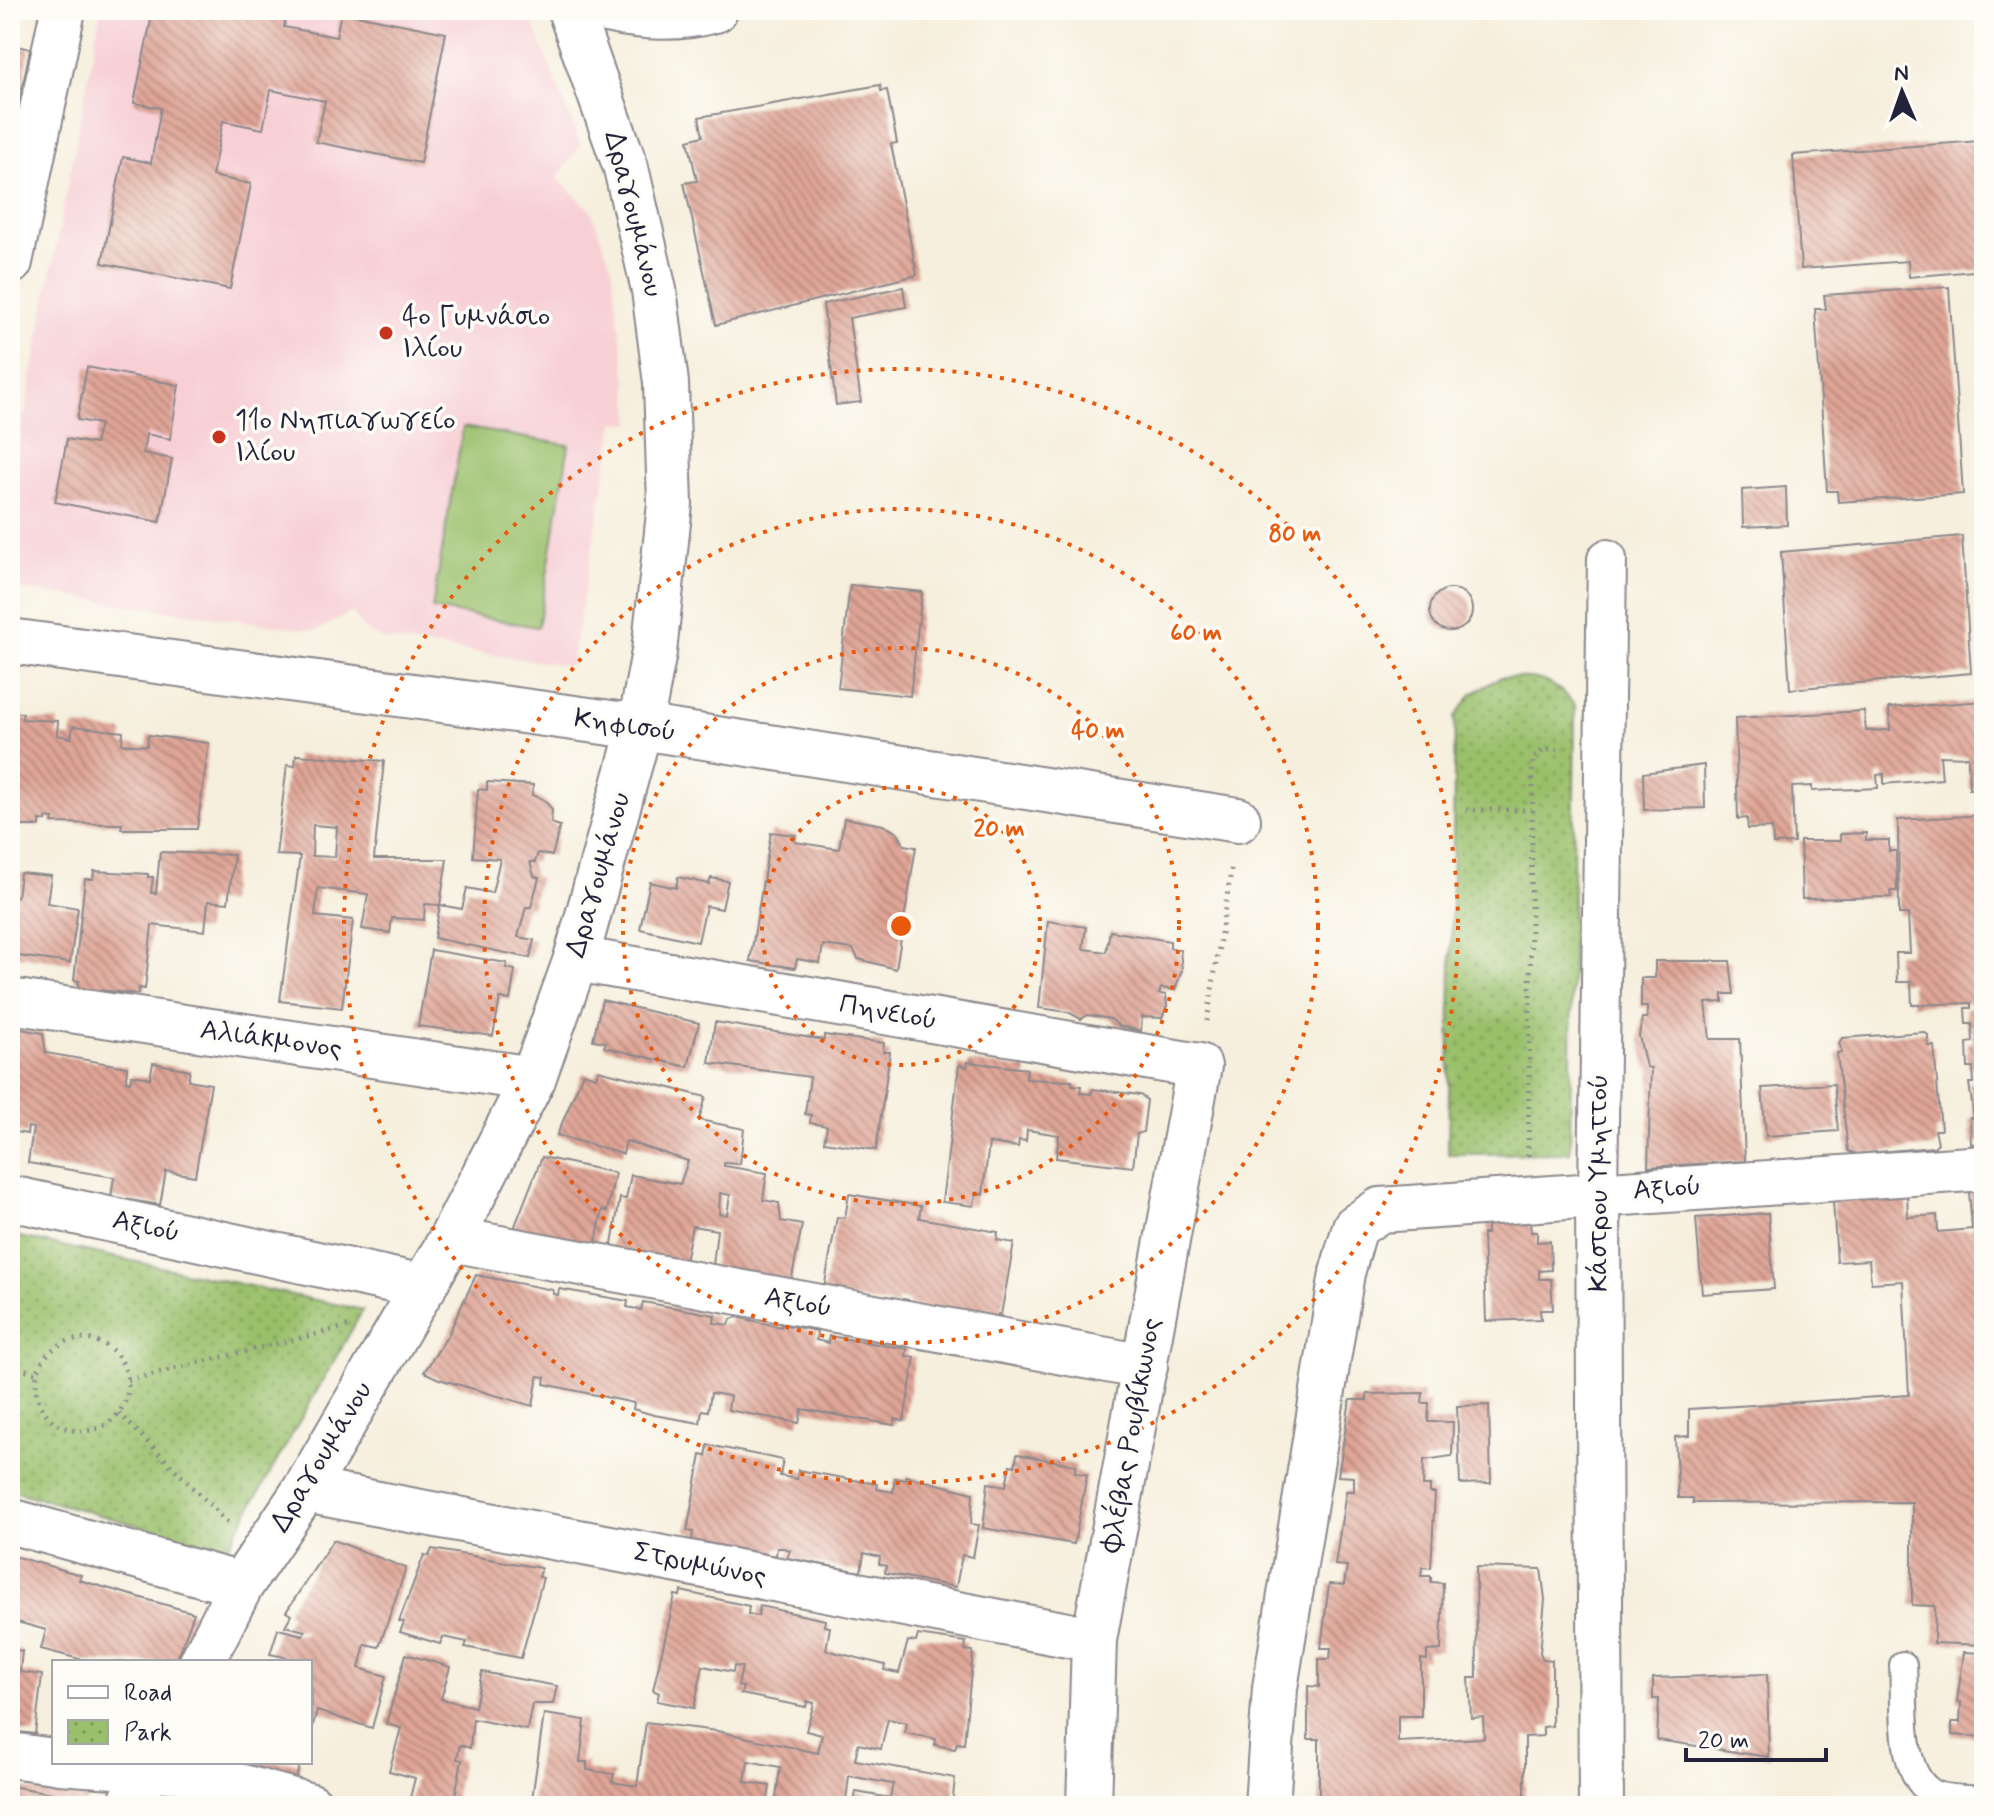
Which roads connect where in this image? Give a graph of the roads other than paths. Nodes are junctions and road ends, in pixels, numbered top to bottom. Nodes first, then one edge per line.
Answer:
1 (63, 10) edge
2 (570, 10) edge
3 (606, 10) edge
4 (715, 10) edge
5 (20, 167) edge
6 (10, 262) edge
7 (1607, 559) dead end
8 (10, 641) edge
9 (640, 727) junction
10 (1238, 820) road end
11 (576, 959) junction
12 (10, 1001) edge
13 (1199, 1066) joint
14 (533, 1079) junction
15 (1984, 1168) edge
16 (1598, 1193) junction
17 (10, 1198) edge
18 (451, 1239) junction
19 (416, 1299) junction
20 (1145, 1367) junction
21 (305, 1490) junction
22 (10, 1521) edge
23 (251, 1570) junction
24 (1094, 1640) junction
25 (203, 1660) edge
26 (1903, 1665) dead end
27 (10, 1755) edge
28 (52, 1761) edge
29 (119, 1764) edge
30 (150, 1765) edge
31 (1984, 1800) edge
32 (129, 1806) edge
33 (311, 1806) edge
34 (1089, 1806) edge
35 (1267, 1806) edge
36 (1601, 1806) edge

1 - 5 street
2 - 9 street, Δραγουμάνου
3 - 4 street
5 - 6 street
7 - 16 street, Κάστρου Υμηττού
8 - 9 street, Κηφισού
9 - 10 street, Κηφισού
9 - 11 street, Δραγουμάνου
11 - 13 street, Πηνειού
11 - 14 street, Δραγουμάνου
12 - 14 street, Αλιάκμονος
13 - 20 street, Φλέβας Ρουβίκωνος
14 - 18 street, Δραγουμάνου
15 - 16 street, Αξιού
16 - 35 street, Αξιού
16 - 36 street, Κάστρου Υμηττού
17 - 19 street, Αξιού
18 - 19 street, Δραγουμάνου
18 - 20 street, Αξιού
19 - 21 street, Δραγουμάνου
20 - 24 street, Φλέβας Ρουβίκωνος
21 - 23 street, Δραγουμάνου
21 - 24 street, Στρυμώνος
22 - 23 street
23 - 25 street, Δραγουμάνου
24 - 34 street, Φλέβας Ρουβίκωνος
26 - 31 lane
27 - 28 street
29 - 30 street
30 - 32 street
30 - 33 street

